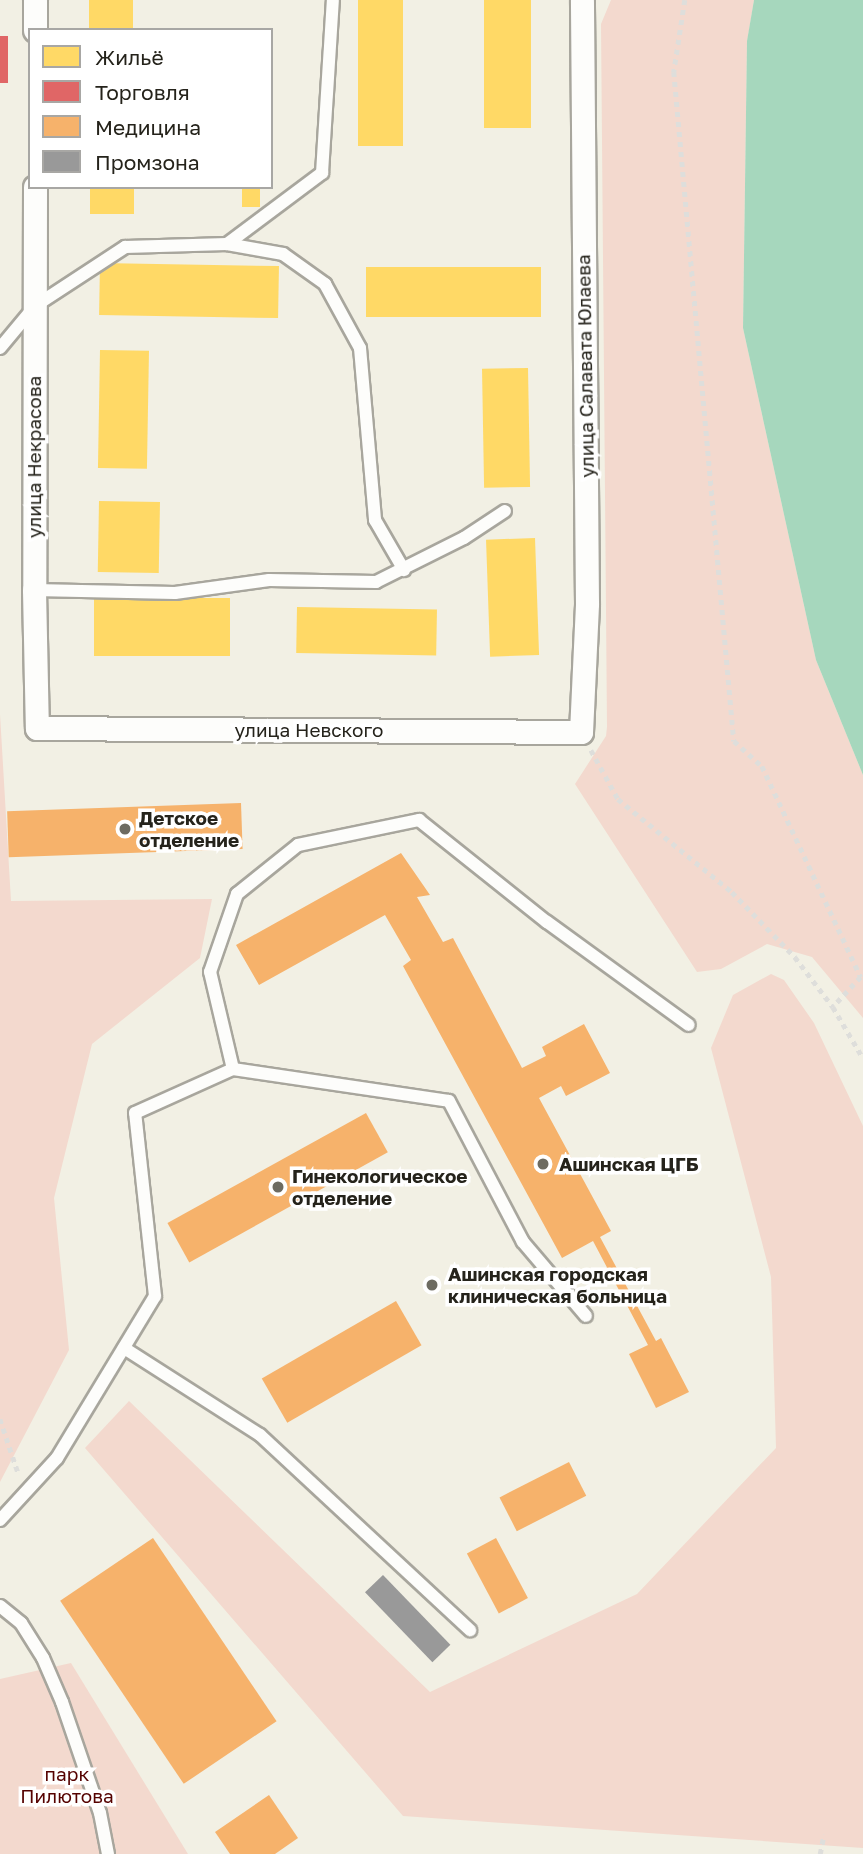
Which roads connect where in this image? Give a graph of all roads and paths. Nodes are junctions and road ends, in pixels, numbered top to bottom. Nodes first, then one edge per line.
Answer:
1 (35, 0) edge
2 (333, 0) edge
3 (582, 0) edge
4 (685, 0) edge
5 (35, 28) edge
6 (35, 189) edge
7 (227, 244) junction
8 (35, 306) junction
9 (0, 348) edge
10 (505, 511) dead end
11 (404, 570) junction
12 (34, 590) junction
13 (37, 728) joint
14 (581, 732) junction
15 (834, 1007) junction
16 (689, 1025) dead end
17 (863, 1058) edge
18 (233, 1069) junction
19 (586, 1316) dead end
20 (124, 1348) junction
21 (0, 1419) edge
22 (25, 1493) junction
23 (0, 1520) edge
24 (0, 1606) edge
25 (470, 1630) dead end
26 (824, 1834) dead end
27 (108, 1854) edge
28 (820, 1854) edge

1 - 5 street
2 - 7 lane
3 - 14 street, улица Салавата Юлаева
4 - 15 path
6 - 8 street, улица Некрасова
7 - 8 lane
7 - 11 lane
8 - 9 lane
8 - 12 street, улица Некрасова
10 - 11 lane
11 - 12 lane
12 - 13 street, улица Некрасова
13 - 14 street, улица Невского
14 - 15 path
15 - 17 path
16 - 18 lane
18 - 19 lane
18 - 20 lane
20 - 22 lane
20 - 25 lane
21 - 22 path
22 - 23 lane
24 - 27 lane
26 - 28 path

